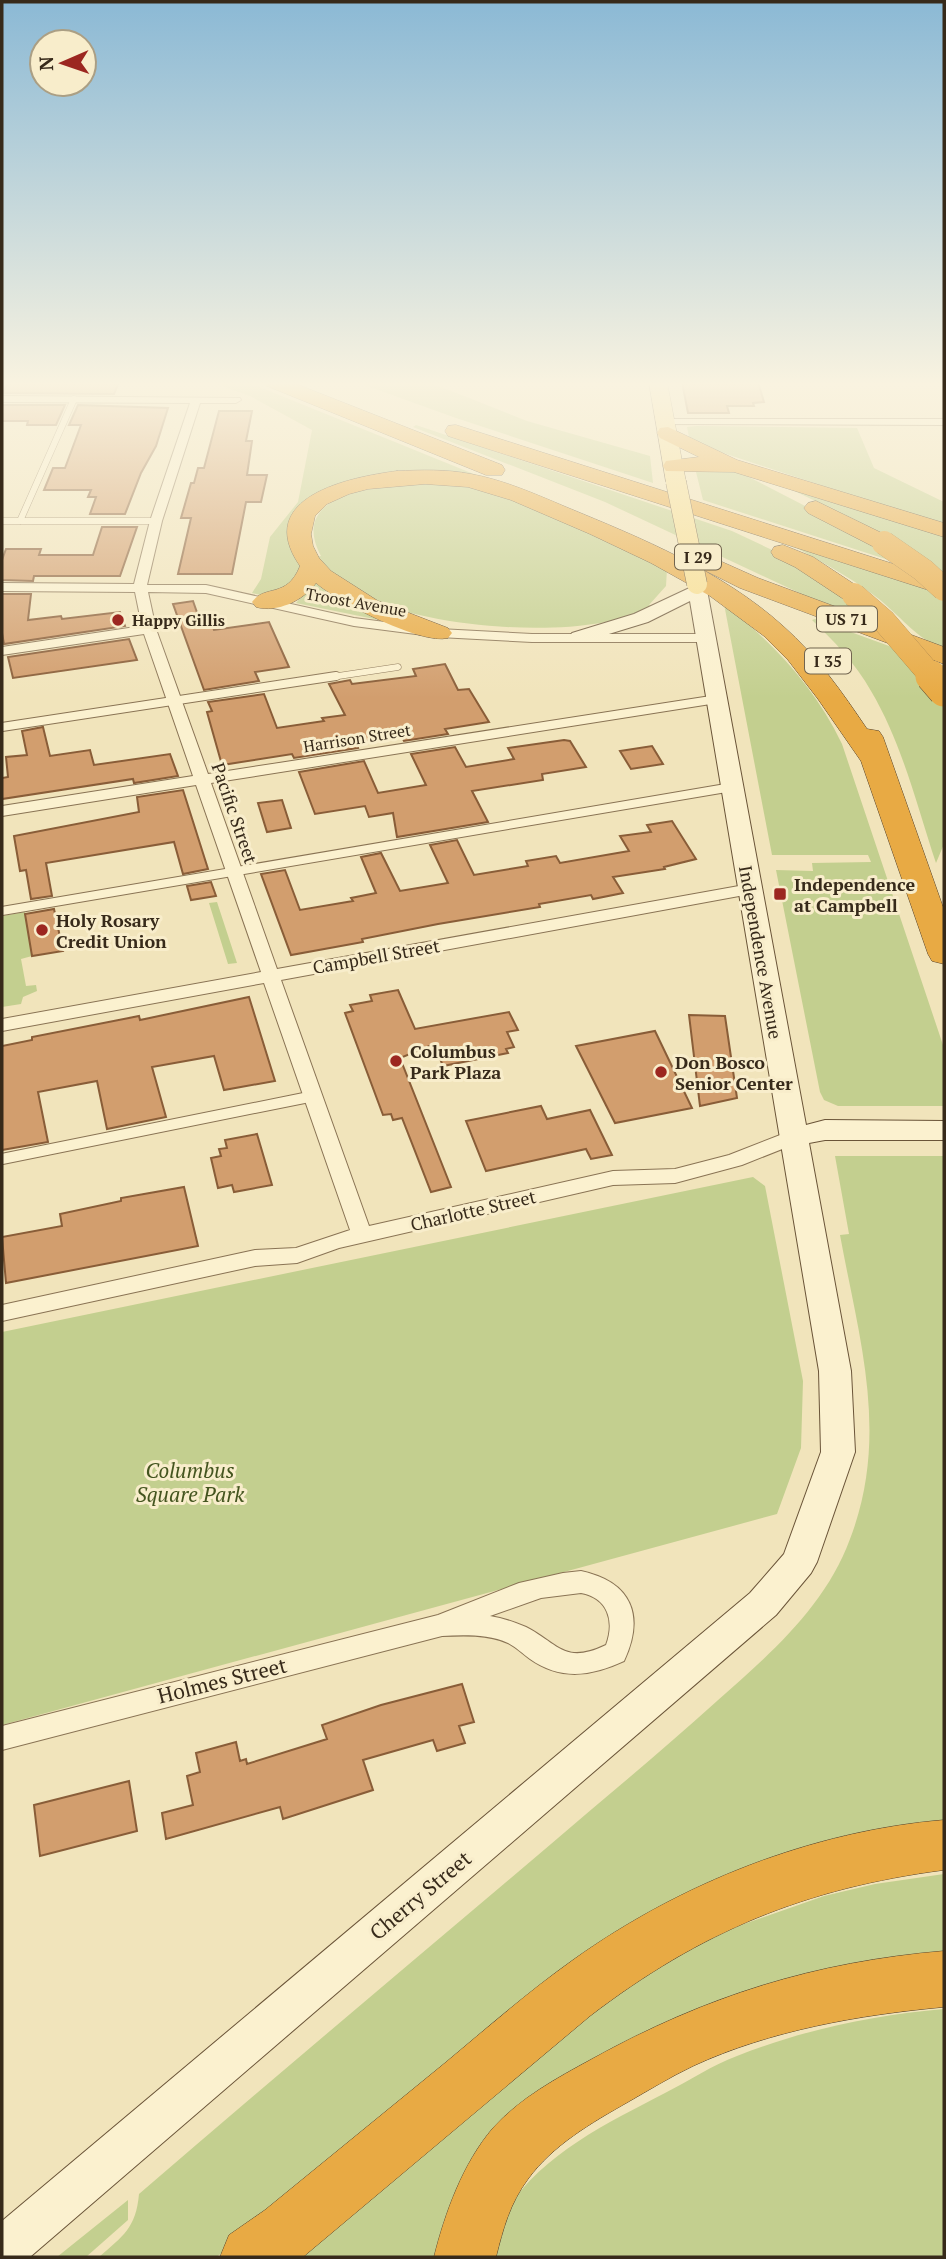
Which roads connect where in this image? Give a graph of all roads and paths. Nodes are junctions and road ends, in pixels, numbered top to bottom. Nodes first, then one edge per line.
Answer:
1 (35, 487) edge
2 (167, 487) edge
3 (346, 487) edge
4 (496, 487) edge
5 (536, 487) edge
6 (633, 487) edge
7 (678, 487) edge
8 (777, 487) edge
9 (806, 487) edge
10 (721, 516) junction
11 (2, 521) edge
12 (20, 521) junction
13 (156, 521) junction
14 (944, 530) edge
15 (312, 565) junction
16 (749, 583) junction
17 (2, 587) edge
18 (140, 587) junction
19 (697, 587) junction
20 (944, 589) edge
21 (265, 602) junction
22 (149, 629) junction
23 (439, 633) junction
24 (579, 638) junction
25 (706, 638) junction
26 (2, 651) edge
27 (944, 656) edge
28 (398, 667) dead end
29 (944, 691) edge
30 (717, 698) junction
31 (175, 702) junction
32 (2, 727) edge
33 (875, 761) junction
34 (203, 780) junction
35 (732, 787) junction
36 (2, 811) edge
37 (235, 872) junction
38 (750, 889) junction
39 (2, 911) edge
40 (944, 954) edge
41 (271, 975) junction
42 (2, 1025) edge
43 (314, 1096) junction
44 (944, 1130) edge
45 (793, 1137) junction
46 (2, 1158) edge
47 (362, 1236) junction
48 (2, 1313) edge
49 (816, 1521) joint
50 (442, 1625) junction
51 (2, 1738) edge
52 (944, 1845) edge
53 (944, 1979) edge
54 (2, 2251) edge
55 (251, 2257) edge
56 (465, 2257) edge

1 - 12 lane
2 - 13 street, Pacific Street
3 - 15 highway
4 - 33 highway
5 - 16 highway, I 29
6 - 10 highway
7 - 19 main road, Independence Avenue, bridge
8 - 20 highway, bridge
9 - 14 highway
10 - 20 highway
10 - 29 highway, bridge
11 - 12 lane
12 - 13 lane
13 - 18 street, Pacific Street
15 - 21 highway
15 - 23 highway
16 - 27 highway, US 71
16 - 33 highway, I 35
17 - 18 street, Troost Avenue
18 - 21 street, Troost Avenue
18 - 22 street, Pacific Street
19 - 24 main road
19 - 25 main road, Independence Avenue
21 - 23 street, Troost Avenue
22 - 26 street
22 - 31 street, Pacific Street
23 - 24 street, Troost Avenue
24 - 25 street, Troost Avenue
25 - 30 main road, Independence Avenue
28 - 31 lane
30 - 34 street, Harrison Street
30 - 35 main road, Independence Avenue
31 - 32 lane
31 - 34 street, Pacific Street
33 - 40 highway, I 35
34 - 36 street, Harrison Street
34 - 37 street, Pacific Street
35 - 37 lane
35 - 38 main road, Independence Avenue
37 - 39 lane
37 - 41 street, Pacific Street
38 - 41 street, Campbell Street
38 - 45 main road, Independence Avenue
41 - 42 street, Campbell Street
41 - 43 street, Pacific Street
43 - 46 lane
43 - 47 street, Pacific Street
44 - 45 main road, Charlotte Street
45 - 47 street, Charlotte Street
45 - 49 main road, Independence Avenue
47 - 48 street, Charlotte Street
49 - 54 main road, Cherry Street
50 - 50 street, Holmes Street
50 - 51 street, Holmes Street
52 - 55 highway
53 - 56 highway

